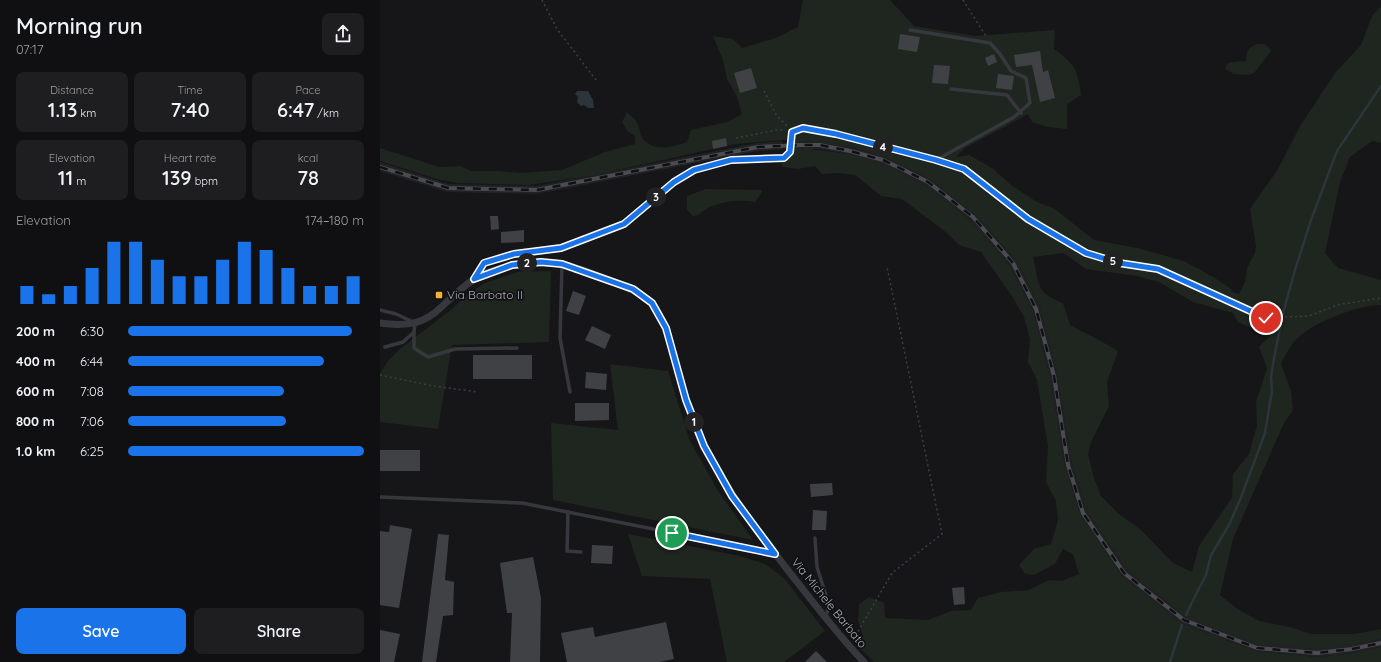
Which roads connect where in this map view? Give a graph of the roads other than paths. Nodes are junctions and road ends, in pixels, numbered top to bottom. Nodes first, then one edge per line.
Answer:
1 (910, 30) dead end
2 (951, 89) dead end
3 (1020, 113) junction
4 (562, 264) junction
5 (474, 279) junction
6 (380, 310) edge
7 (380, 323) edge
8 (415, 323) junction
9 (414, 332) junction
10 (385, 347) dead end
11 (516, 348) dead end
12 (570, 392) dead end
13 (380, 497) edge
14 (568, 512) junction
15 (815, 538) dead end
16 (582, 552) dead end
17 (775, 554) junction
18 (826, 618) junction
19 (864, 662) edge

1 - 3 lane
2 - 3 lane
3 - 5 lane
4 - 5 street, Via Michele Barbato
4 - 12 lane
4 - 17 street, Via Michele Barbato
5 - 8 street, Via Michele Barbato
6 - 8 lane
7 - 8 street, Via Michele Barbato
8 - 9 lane
9 - 10 lane
9 - 11 lane
13 - 14 lane
14 - 16 lane
14 - 17 lane
15 - 18 lane
17 - 18 street, Via Michele Barbato
18 - 19 street, Via Michele Barbato

